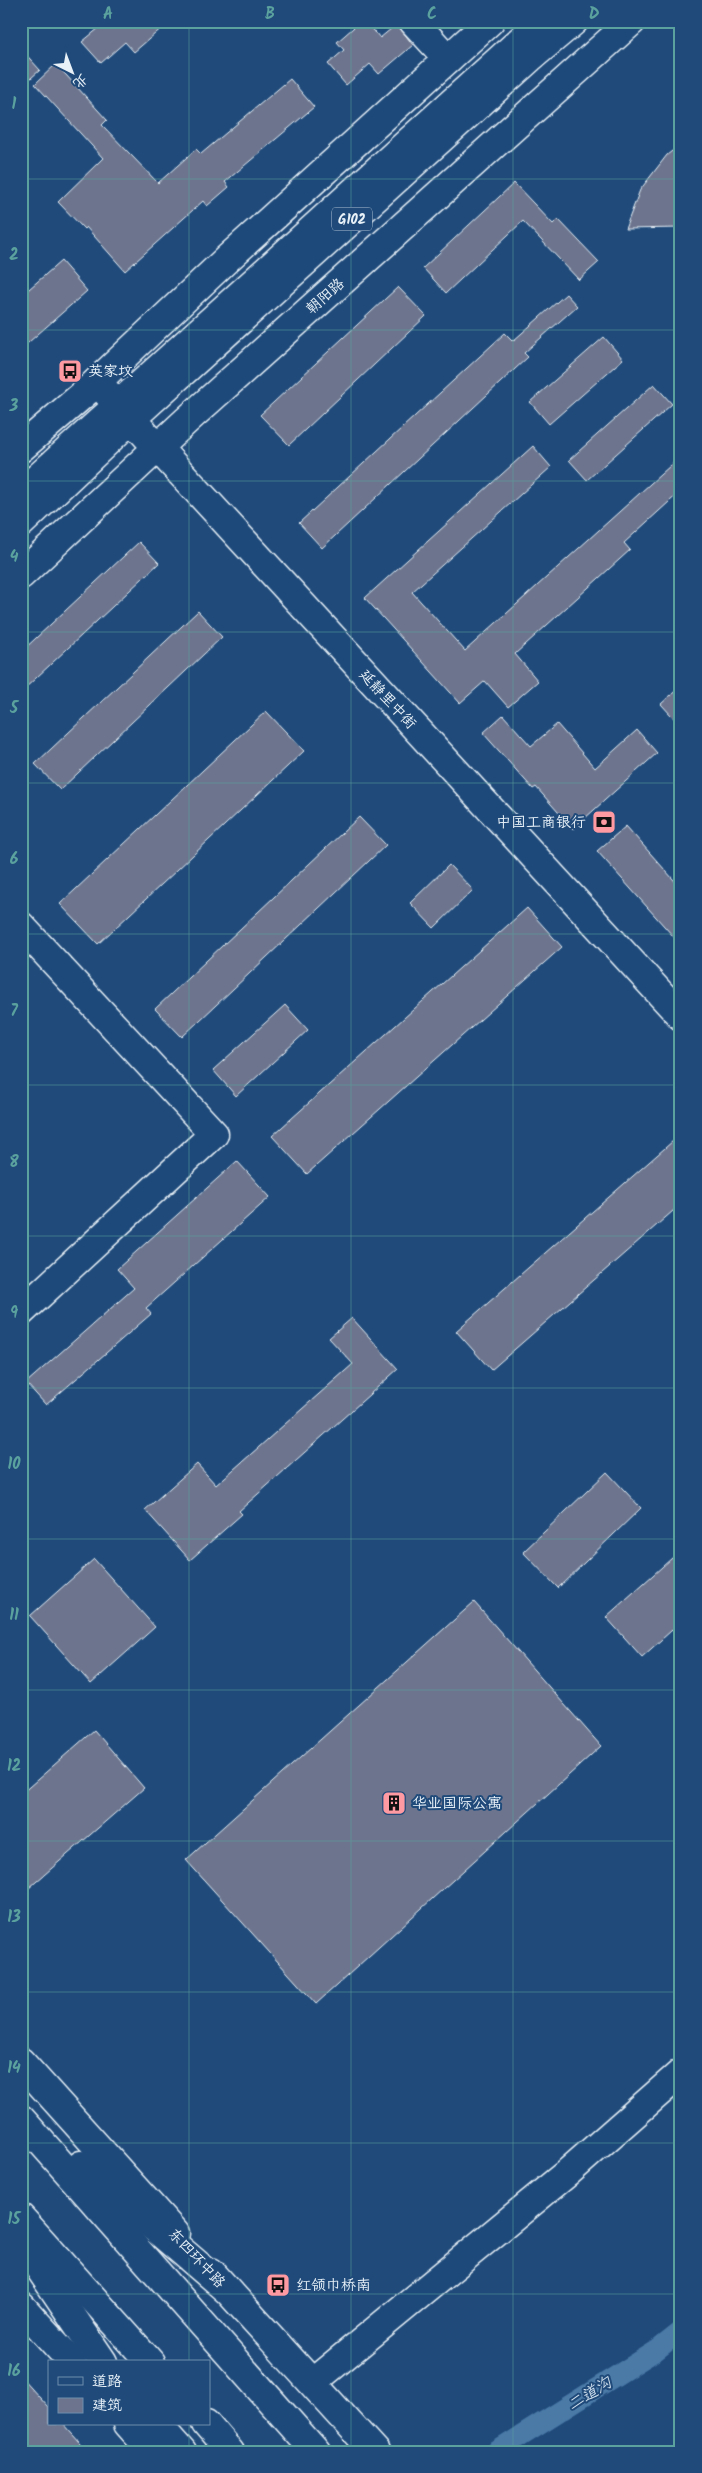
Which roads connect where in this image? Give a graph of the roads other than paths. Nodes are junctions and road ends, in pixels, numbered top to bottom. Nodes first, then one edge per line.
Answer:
1 (413, 21) edge
2 (490, 21) edge
3 (542, 21) edge
4 (574, 21) edge
5 (632, 21) edge
6 (448, 59) junction
7 (97, 382) junction
8 (124, 412) junction
9 (21, 448) edge
10 (156, 448) junction
11 (21, 493) edge
12 (21, 523) edge
13 (21, 575) edge
14 (21, 926) edge
15 (681, 1016) edge
16 (21, 1312) edge
17 (21, 2062) edge
18 (681, 2073) edge
19 (21, 2114) edge
20 (21, 2119) edge
21 (21, 2218) edge
22 (21, 2241) edge
23 (226, 2289) junction
24 (21, 2306) edge
25 (70, 2360) edge
26 (102, 2360) edge
27 (148, 2360) edge
28 (313, 2382) junction
29 (130, 2426) edge
30 (159, 2426) edge
31 (208, 2426) edge
32 (374, 2449) edge
33 (153, 2452) edge
34 (182, 2452) edge
35 (230, 2452) edge
36 (316, 2452) edge

1 - 6 main road
2 - 6 main road
3 - 8 main road, G102
4 - 8 main road, G102
5 - 10 main road, 朝阳路
6 - 7 main road
7 - 8 main road, 延静里中街
7 - 9 main road
8 - 10 main road, 延静里中街
8 - 11 main road, G102
8 - 12 main road, G102
10 - 13 main road, 朝阳路
10 - 15 main road, 延静里中街
14 - 16 main road
17 - 23 main road, 东四环中路
18 - 28 main road
19 - 23 main road
20 - 36 main road
21 - 27 main road
22 - 26 main road
23 - 28 main road, 东四环中路
24 - 25 main road
28 - 32 main road, 东四环中路
29 - 33 main road
30 - 34 main road
31 - 35 main road

